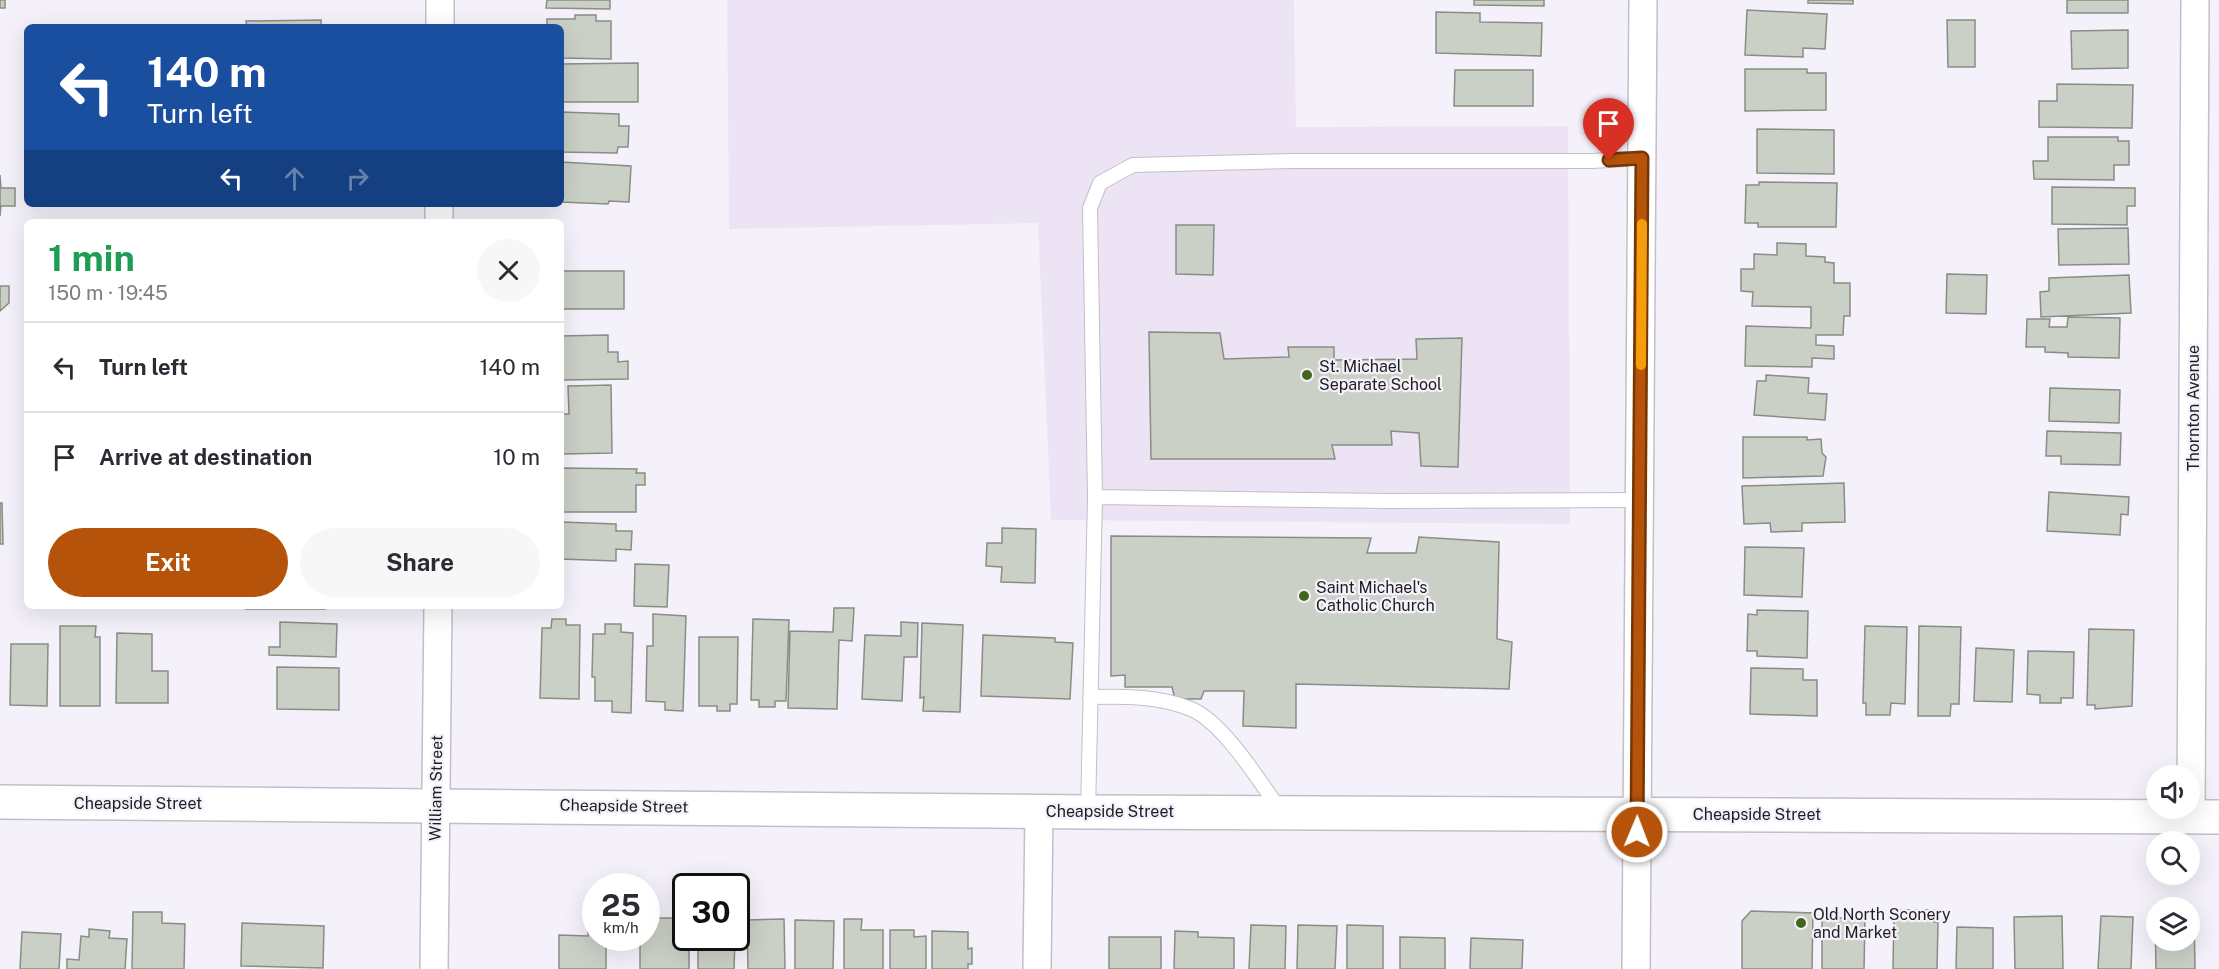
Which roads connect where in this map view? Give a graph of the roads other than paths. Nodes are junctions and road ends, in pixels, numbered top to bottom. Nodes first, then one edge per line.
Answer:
1 (440, 0) edge
2 (1643, 0) edge
3 (2195, 0) edge
4 (440, 24) edge
5 (1642, 158) junction
6 (1095, 496) junction
7 (1640, 500) junction
8 (438, 609) edge
9 (1090, 697) junction
10 (0, 802) edge
11 (435, 805) junction
12 (1039, 811) junction
13 (1281, 811) junction
14 (1088, 812) junction
15 (1638, 814) junction
16 (2205, 816) edge
17 (434, 969) edge
18 (1037, 969) edge
19 (1636, 969) edge

1 - 4 street
2 - 5 street
3 - 16 street, Thornton Avenue
5 - 6 lane
5 - 7 street
6 - 7 lane
6 - 9 lane
7 - 15 street
8 - 11 street, William Street
9 - 13 lane
9 - 14 lane
10 - 11 street, Cheapside Street
11 - 12 street, Cheapside Street
11 - 17 street, William Street
12 - 14 street, Cheapside Street
12 - 18 street
13 - 14 street, Cheapside Street
13 - 15 street, Cheapside Street
15 - 16 street, Cheapside Street
15 - 19 street

